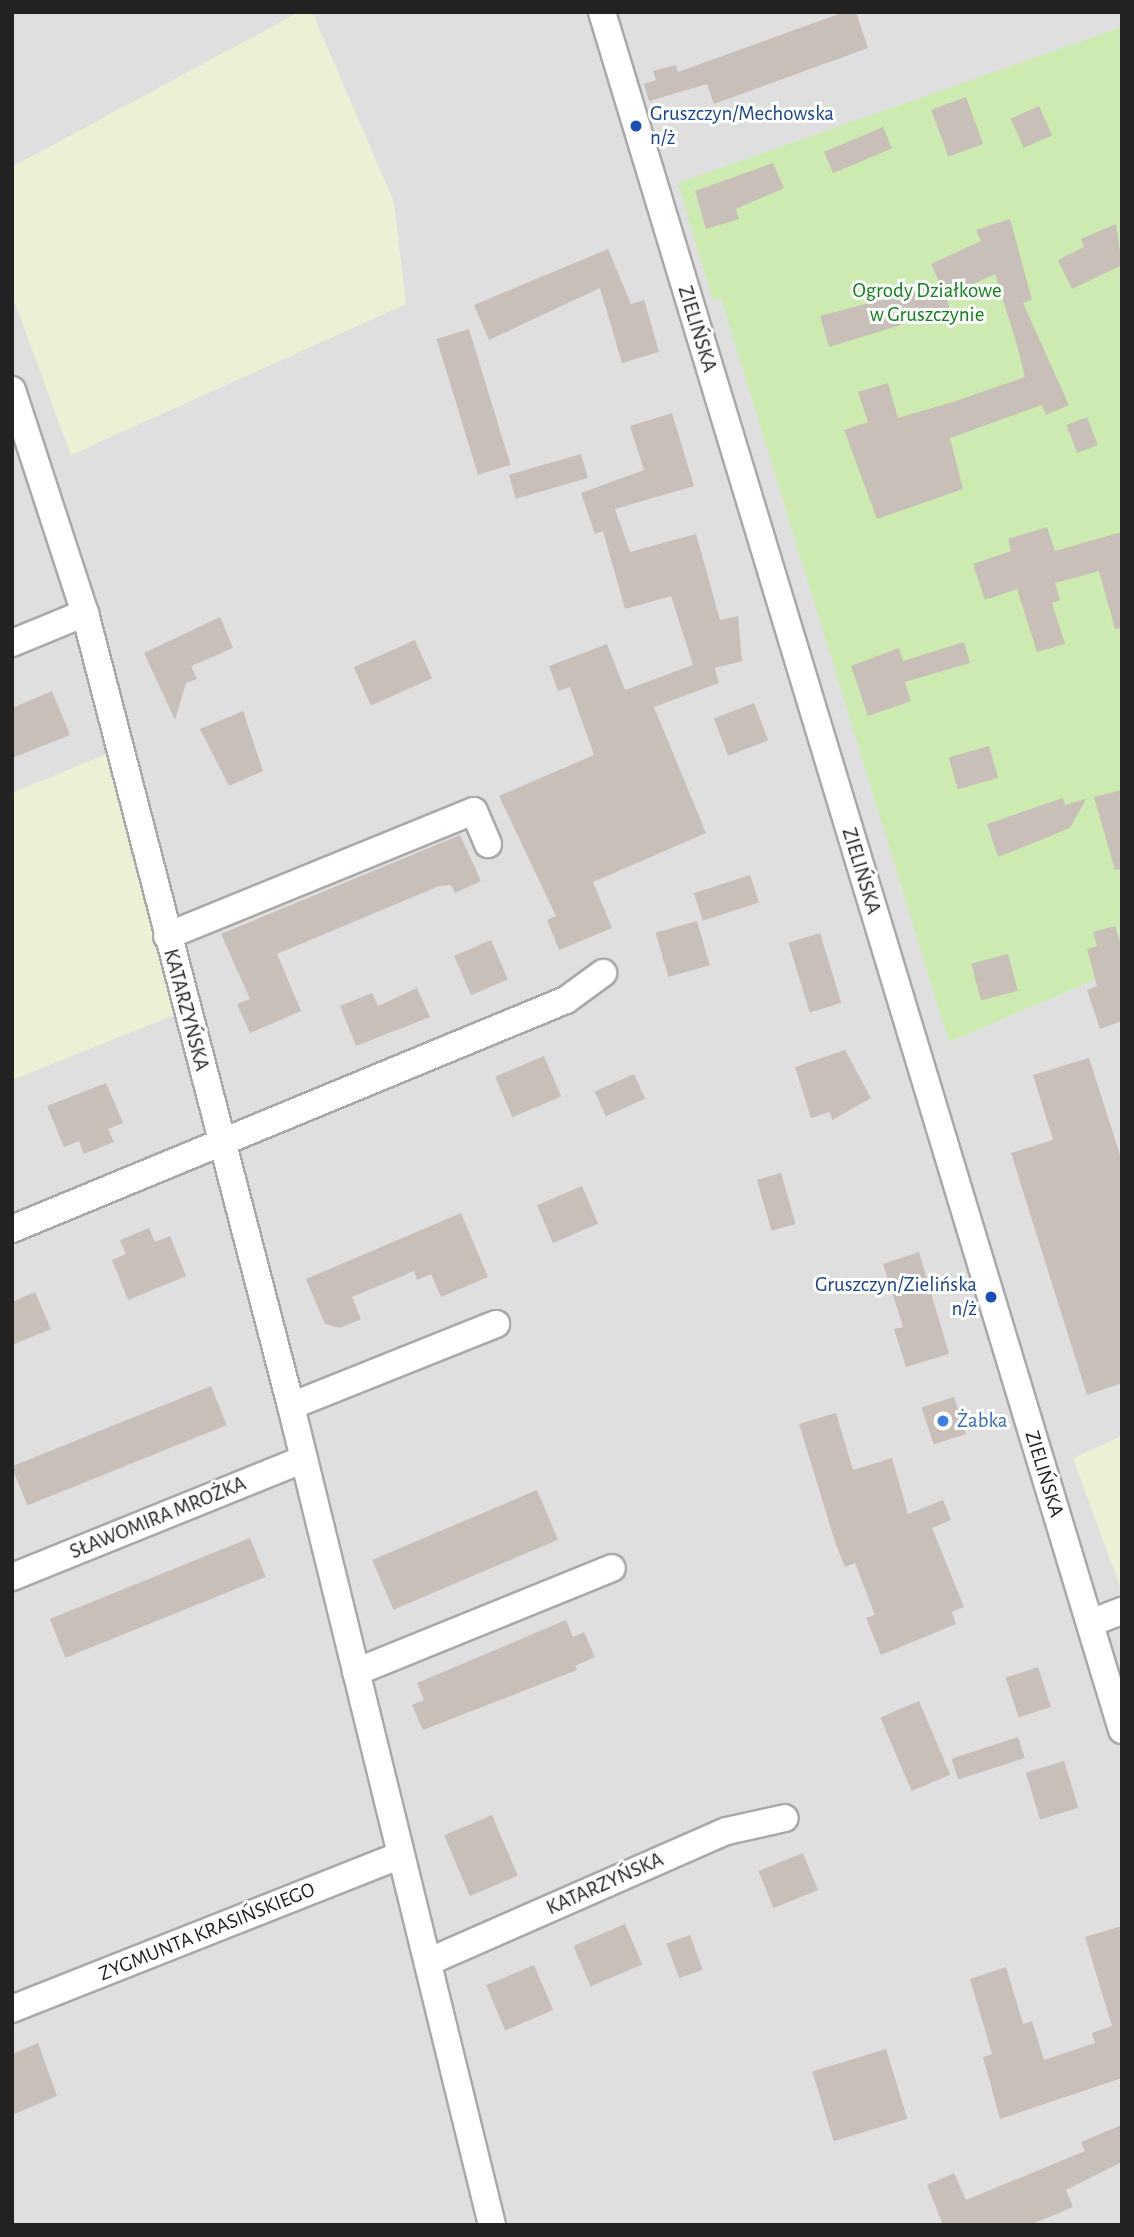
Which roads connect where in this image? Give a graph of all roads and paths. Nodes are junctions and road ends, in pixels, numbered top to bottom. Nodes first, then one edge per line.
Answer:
1 (602, 12) edge
2 (12, 390) edge
3 (85, 613) junction
4 (12, 643) edge
5 (488, 844) dead end
6 (167, 936) junction
7 (603, 972) dead end
8 (221, 1141) junction
9 (12, 1229) edge
10 (496, 1324) dead end
11 (291, 1406) junction
12 (304, 1459) junction
13 (612, 1568) dead end
14 (12, 1577) edge
15 (1122, 1611) edge
16 (1090, 1623) junction
17 (356, 1672) junction
18 (1122, 1730) edge
19 (785, 1818) dead end
20 (401, 1856) junction
21 (428, 1962) junction
22 (12, 2009) edge
23 (492, 2225) edge

1 - 16 street, ZIELIŃSKA
2 - 3 street, KATARZYŃSKA
3 - 4 street
3 - 6 street, KATARZYŃSKA
5 - 6 street
6 - 8 street, KATARZYŃSKA
7 - 8 street
8 - 9 street
8 - 11 street, KATARZYŃSKA
10 - 11 street
11 - 12 street, KATARZYŃSKA
12 - 14 street, SŁAWOMIRA MROŻKA
12 - 17 street, KATARZYŃSKA
13 - 17 street
15 - 16 street
16 - 18 street, ZIELIŃSKA
17 - 20 street, KATARZYŃSKA
19 - 21 street, KATARZYŃSKA
20 - 21 street, KATARZYŃSKA
20 - 22 street, ZYGMUNTA KRASIŃSKIEGO
21 - 23 street, KATARZYŃSKA

